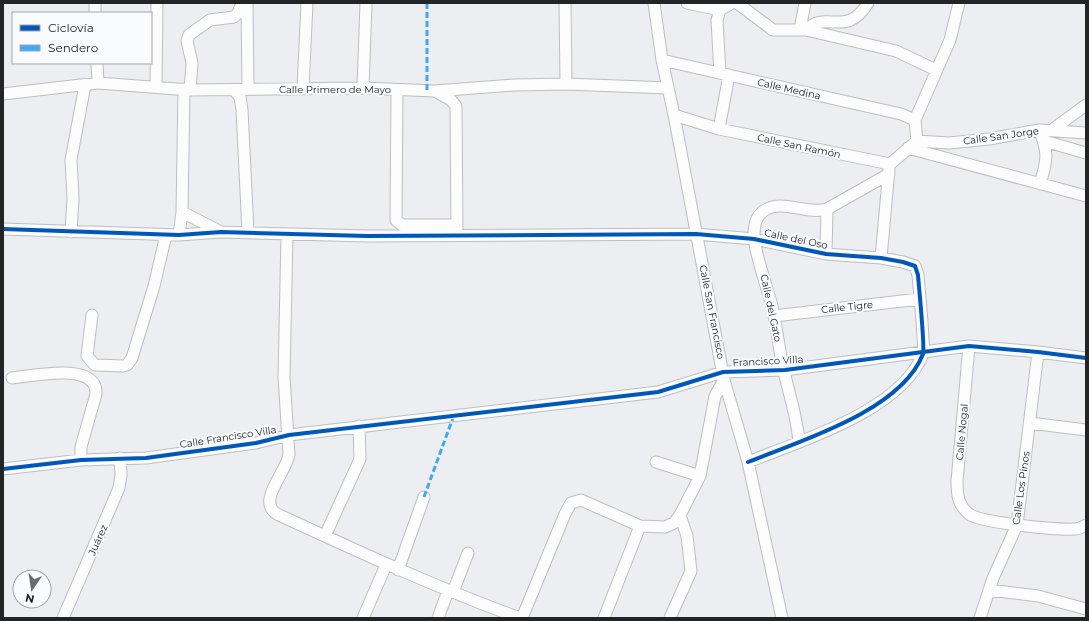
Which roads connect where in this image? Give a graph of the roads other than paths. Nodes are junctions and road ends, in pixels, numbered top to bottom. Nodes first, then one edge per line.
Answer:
1 (157, 3) edge
2 (242, 3) edge
3 (247, 3) edge
4 (307, 3) edge
5 (366, 3) edge
6 (565, 3) edge
7 (654, 3) edge
8 (687, 3) edge
9 (732, 3) edge
10 (737, 3) edge
11 (805, 3) edge
12 (868, 3) edge
13 (959, 3) edge
14 (720, 10) junction
15 (803, 30) junction
16 (662, 60) junction
17 (97, 64) edge
18 (936, 70) junction
19 (725, 74) junction
20 (98, 84) junction
21 (566, 84) junction
22 (84, 85) junction
23 (156, 86) junction
24 (302, 88) junction
25 (363, 88) junction
26 (668, 88) junction
27 (187, 89) junction
28 (248, 89) junction
29 (234, 90) junction
30 (397, 90) junction
31 (435, 91) junction
32 (3, 94) edge
33 (1086, 105) edge
34 (674, 115) junction
35 (915, 120) junction
36 (719, 129) junction
37 (1039, 130) junction
38 (1052, 130) junction
39 (1086, 133) edge
40 (917, 141) junction
41 (1044, 141) junction
42 (931, 142) junction
43 (908, 148) junction
44 (1086, 153) edge
45 (928, 154) junction
46 (889, 169) junction
47 (1040, 184) junction
48 (1086, 196) edge
49 (827, 209) junction
50 (182, 212) junction
51 (3, 229) edge
52 (457, 230) junction
53 (71, 232) junction
54 (221, 232) junction
55 (248, 232) junction
56 (287, 234) junction
57 (696, 234) junction
58 (166, 235) junction
59 (179, 235) junction
60 (754, 239) junction
61 (826, 254) junction
62 (881, 258) junction
63 (919, 299) junction
64 (92, 315) dead end
65 (774, 316) junction
66 (969, 346) junction
67 (1038, 352) junction
68 (923, 353) junction
69 (1086, 358) edge
70 (785, 370) junction
71 (724, 376) junction
72 (12, 378) dead end
73 (454, 416) joint
74 (1030, 423) junction
75 (359, 426) junction
76 (1086, 430) edge
77 (289, 435) junction
78 (799, 442) junction
79 (120, 458) junction
80 (81, 460) junction
81 (656, 462) dead end
82 (748, 462) junction
83 (3, 469) edge
84 (700, 476) junction
85 (424, 497) dead end
86 (680, 515) junction
87 (1018, 525) junction
88 (1086, 525) edge
89 (640, 526) junction
90 (325, 536) junction
91 (468, 553) dead end
92 (386, 565) junction
93 (398, 570) junction
94 (989, 590) junction
95 (450, 592) junction
96 (1086, 609) edge
97 (63, 618) edge
98 (362, 618) edge
99 (438, 618) edge
100 (521, 618) edge
101 (604, 618) edge
102 (670, 618) edge
103 (782, 618) edge
104 (980, 618) edge

1 - 23 street
2 - 27 street
3 - 28 street
4 - 24 street
5 - 25 street
6 - 21 street
7 - 16 street, Calle San Francisco
8 - 14 street
9 - 14 street
10 - 15 street
11 - 15 street
12 - 15 street
13 - 18 street
14 - 19 street
15 - 18 street
16 - 19 street, Calle Medina
16 - 26 street, Calle San Francisco
17 - 20 street
18 - 35 street
19 - 35 street, Calle Medina
19 - 36 street
20 - 22 street, Calle Primero de Mayo
20 - 23 street, Calle Primero de Mayo
21 - 26 street, Calle Primero de Mayo
21 - 31 street, Calle Primero de Mayo
22 - 32 street, Calle Primero de Mayo
22 - 53 street
23 - 27 street, Calle Primero de Mayo
24 - 25 street, Calle Primero de Mayo
24 - 28 street, Calle Primero de Mayo
25 - 30 street, Calle Primero de Mayo
26 - 34 street, Calle San Francisco
27 - 29 street, Calle Primero de Mayo
27 - 50 street
28 - 29 street, Calle Primero de Mayo
29 - 55 street
30 - 31 street, Calle Primero de Mayo
30 - 52 street
31 - 52 street
33 - 38 street
34 - 36 street, Calle San Ramón
34 - 57 street, Calle San Francisco
35 - 40 street
36 - 46 street, Calle San Ramón
37 - 38 street, Calle San Jorge
37 - 41 street
37 - 42 street, Calle San Jorge
38 - 39 street, Calle San Jorge
40 - 42 street, Calle San Jorge
40 - 43 street
41 - 44 street
41 - 47 street
42 - 45 street
43 - 45 street
43 - 46 street
45 - 47 street
46 - 49 street
46 - 62 street
47 - 48 street
49 - 60 street
49 - 61 street
50 - 54 street
50 - 59 street
51 - 53 street
52 - 56 street
52 - 57 street, Calle del Oso
53 - 58 street
54 - 55 street
54 - 59 street
55 - 56 street
56 - 77 street
57 - 60 street, Calle del Oso
57 - 71 street, Calle San Francisco
58 - 59 street
58 - 64 street
60 - 61 street, Calle del Oso
60 - 65 street, Calle del Gato
61 - 62 street, Calle del Oso
62 - 63 street, Calle del Oso
63 - 65 street, Calle Tigre
63 - 68 street
65 - 70 street, Calle del Gato
66 - 67 street, Francisco Villa
66 - 68 street, Francisco Villa
66 - 87 street, Calle Nogal
67 - 69 street, Francisco Villa
67 - 74 street, Calle Los Pinos
68 - 70 street, Francisco Villa
68 - 78 street
70 - 71 street, Francisco Villa
70 - 78 street, Calle del Gato
71 - 73 street, Francisco Villa
71 - 82 street, Calle San Francisco
71 - 84 street
72 - 80 street
73 - 75 street, Calle Francisco Villa
74 - 76 street
74 - 87 street, Calle Los Pinos
75 - 77 street, Calle Francisco Villa
75 - 90 street
77 - 79 street, Calle Francisco Villa
77 - 90 street
78 - 82 street
79 - 80 street, Calle Francisco Villa
79 - 97 street, Juárez
80 - 83 street, Calle Francisco Villa
81 - 84 street
82 - 103 street, Calle San Francisco
84 - 86 street
85 - 93 street
86 - 89 street
86 - 102 street
87 - 88 street
87 - 94 street, Calle Los Pinos
89 - 100 street
89 - 101 street
90 - 92 street
91 - 95 street
92 - 93 street
92 - 98 street
93 - 95 street
94 - 96 street
94 - 104 street, Calle Los Pinos
95 - 99 street
95 - 100 street

